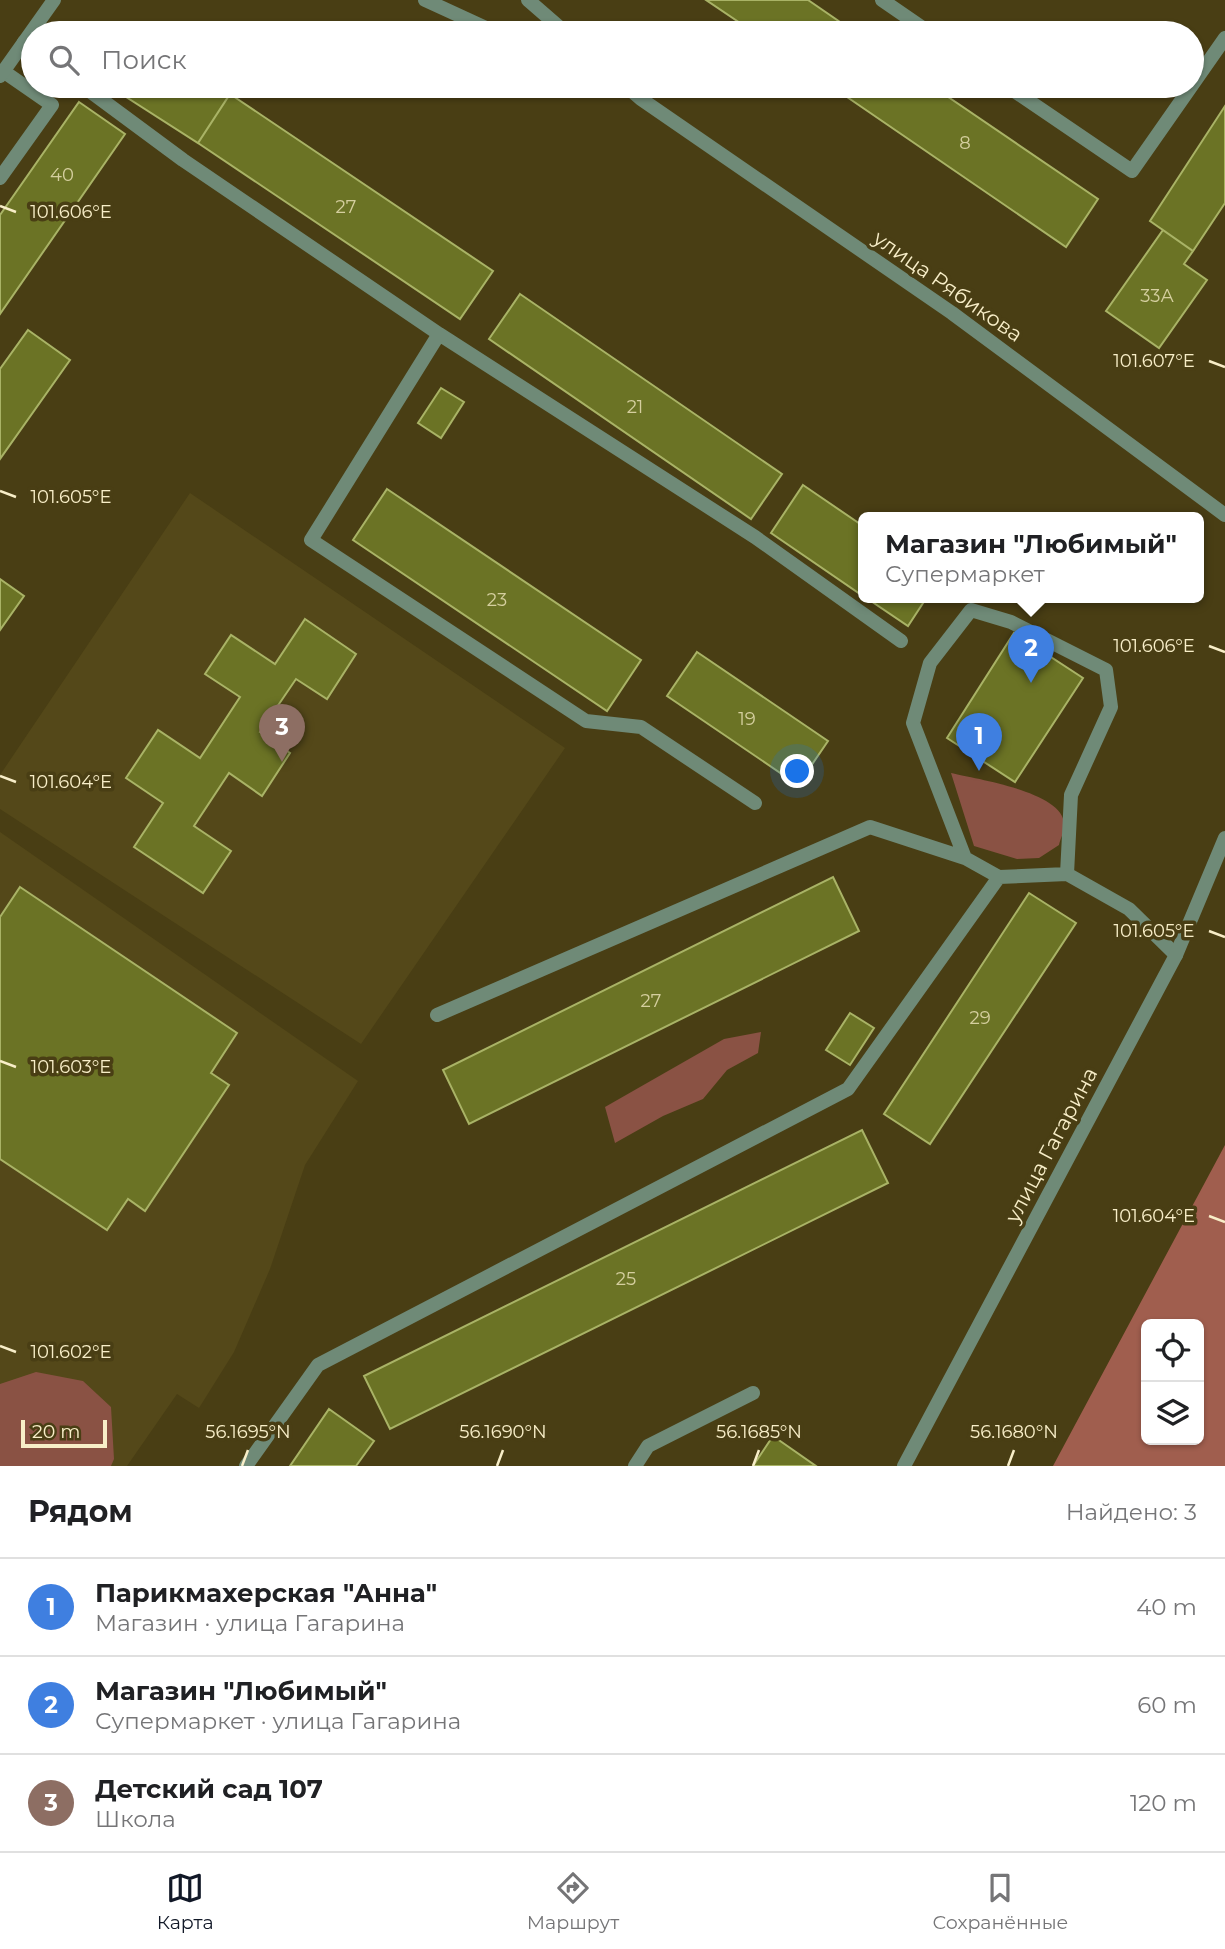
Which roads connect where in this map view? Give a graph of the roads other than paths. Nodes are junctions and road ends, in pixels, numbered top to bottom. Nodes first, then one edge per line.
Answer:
1 (54, 0) edge
2 (425, 0) edge
3 (528, 0) edge
4 (882, 0) edge
5 (42, 21) edge
6 (471, 21) edge
7 (552, 21) edge
8 (913, 21) edge
9 (1225, 38) edge
10 (21, 54) edge
11 (1204, 68) edge
12 (2, 74) edge
13 (21, 86) edge
14 (41, 98) edge
15 (99, 98) edge
16 (1025, 98) edge
17 (1183, 98) edge
18 (641, 99) edge
19 (0, 178) edge
20 (439, 334) junction
21 (1225, 514) edge
22 (901, 641) dead end
23 (755, 803) dead end
24 (1225, 838) edge
25 (965, 858) junction
26 (1067, 874) junction
27 (999, 877) junction
28 (1176, 955) junction
29 (437, 1015) dead end
30 (753, 1393) dead end
31 (246, 1466) edge
32 (635, 1466) edge
33 (904, 1466) edge

1 - 5 street
2 - 6 street
3 - 7 street
4 - 8 street
9 - 11 street
10 - 12 street
12 - 13 street
14 - 19 street
15 - 20 street
16 - 17 street
18 - 21 street, улица Рябикова
20 - 22 street
20 - 23 street
24 - 28 street, улица Гагарина
25 - 26 street
25 - 27 street
25 - 29 street
26 - 27 street
26 - 28 street
27 - 31 street
28 - 33 street, улица Гагарина
30 - 32 street

